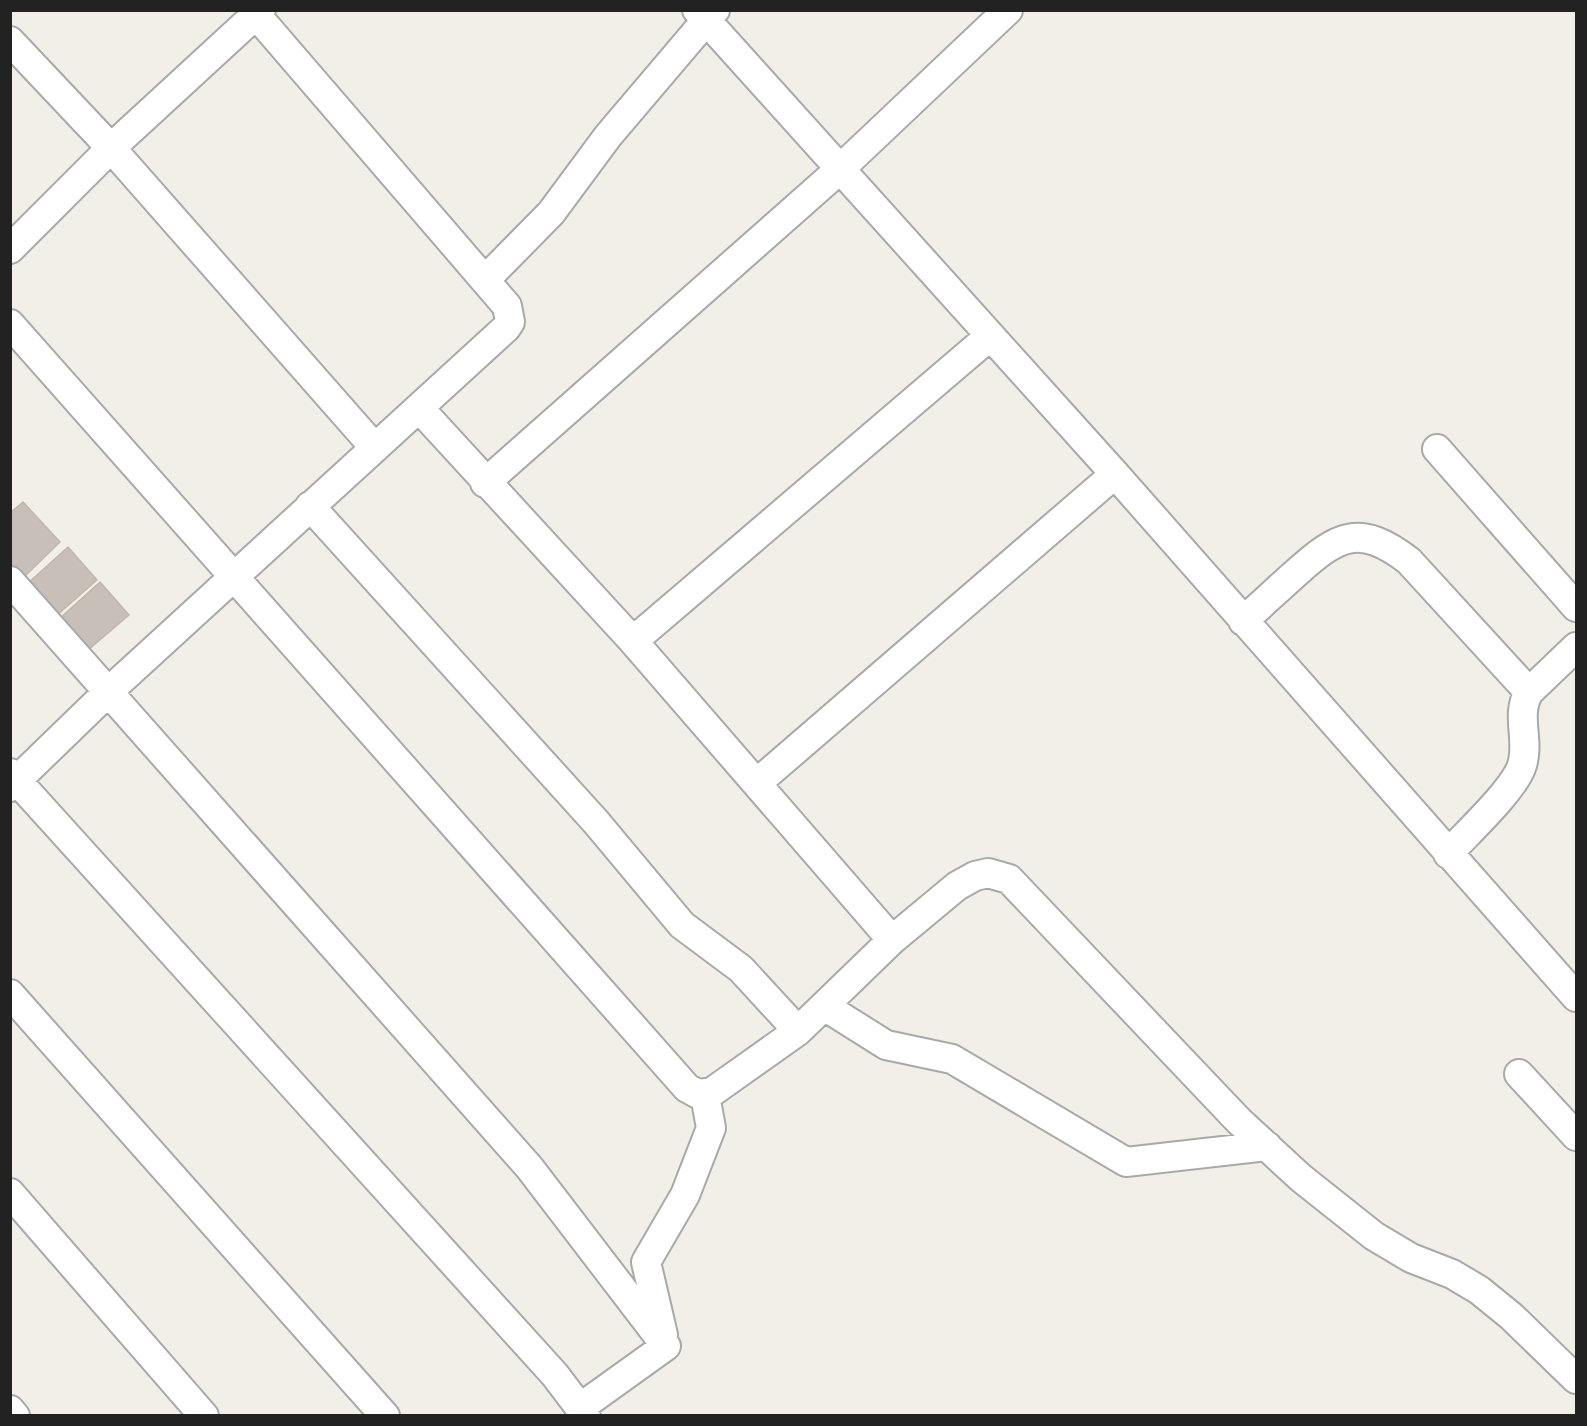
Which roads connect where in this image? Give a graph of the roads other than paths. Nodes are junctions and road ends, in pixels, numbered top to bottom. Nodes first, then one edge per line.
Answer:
1 (1008, 10) edge
2 (257, 12) edge
3 (706, 13) edge
4 (10, 41) edge
5 (111, 148) junction
6 (839, 170) junction
7 (10, 249) edge
8 (485, 280) junction
9 (10, 324) edge
10 (990, 336) junction
11 (418, 408) junction
12 (375, 448) junction
13 (1437, 449) dead end
14 (1115, 474) junction
15 (486, 483) junction
16 (310, 506) junction
17 (235, 579) junction
18 (10, 581) edge
19 (1576, 607) edge
20 (1243, 621) junction
21 (633, 641) junction
22 (1576, 647) edge
23 (108, 692) junction
24 (1530, 692) junction
25 (13, 780) edge
26 (757, 783) junction
27 (1448, 854) junction
28 (892, 940) junction
29 (10, 994) edge
30 (1576, 997) edge
31 (824, 1006) junction
32 (798, 1031) junction
33 (1520, 1074) dead end
34 (705, 1095) junction
35 (1576, 1136) edge
36 (1267, 1146) junction
37 (10, 1193) edge
38 (666, 1346) junction
39 (1576, 1378) edge
40 (10, 1410) edge
41 (584, 1411) edge
42 (15, 1416) edge
43 (204, 1416) edge
44 (385, 1416) edge

1 - 6 street
2 - 5 street
2 - 8 street
3 - 6 street
3 - 8 street
4 - 5 street
5 - 7 street
5 - 12 street
6 - 10 street
6 - 15 street
8 - 11 street
9 - 17 street
10 - 14 street
10 - 21 street
11 - 12 street
11 - 15 street
12 - 16 street
13 - 19 street
14 - 20 street
14 - 26 street
15 - 21 street
16 - 17 street
16 - 32 street
17 - 23 street
17 - 34 street
18 - 23 street
20 - 24 street
20 - 27 street
21 - 26 street
22 - 24 street
23 - 25 street
23 - 38 street
24 - 27 street
25 - 41 street
26 - 28 street
27 - 30 street
28 - 31 street
28 - 36 street
29 - 44 street
31 - 32 street
31 - 36 street
32 - 34 street
33 - 35 street
34 - 38 street
36 - 39 street
37 - 43 street
38 - 41 street
40 - 42 street

